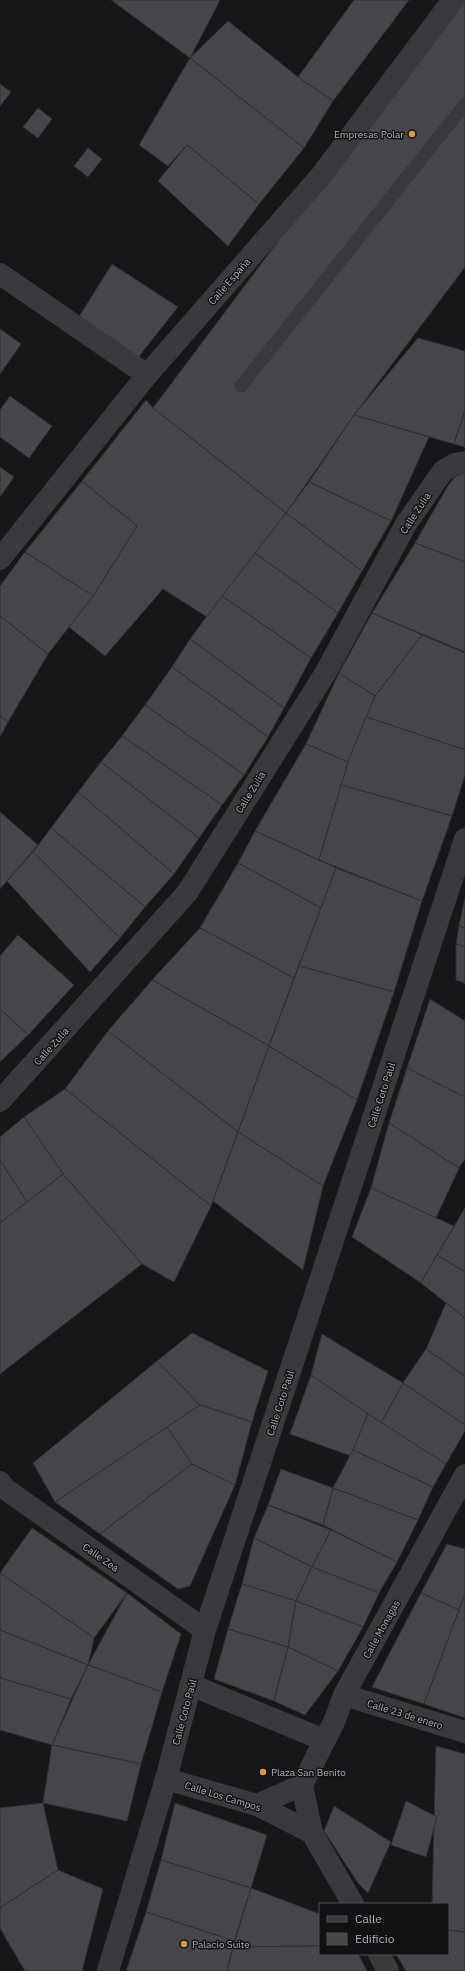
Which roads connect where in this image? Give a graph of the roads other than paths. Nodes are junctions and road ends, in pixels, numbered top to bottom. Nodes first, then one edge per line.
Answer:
1 (453, 0) edge
2 (465, 104) edge
3 (0, 274) edge
4 (147, 375) junction
5 (241, 386) dead end
6 (465, 462) edge
7 (0, 559) edge
8 (465, 839) edge
9 (0, 1102) edge
10 (465, 1475) edge
11 (1, 1490) edge
12 (205, 1630) junction
13 (191, 1685) junction
14 (344, 1695) junction
15 (465, 1732) edge
16 (324, 1740) junction
17 (166, 1779) junction
18 (302, 1785) junction
19 (257, 1805) junction
20 (312, 1833) junction
21 (352, 1903) edge
22 (380, 1955) edge
23 (108, 1971) edge
24 (388, 1971) edge

1 - 4 street, Calle España
2 - 5 lane
3 - 4 street
4 - 7 street, Calle España
6 - 9 street, Calle Zulia
8 - 12 street, Calle Coto Paúl
10 - 14 street, Calle Monagas
11 - 12 street, Calle Zea
12 - 13 street, Calle Coto Paúl
13 - 16 street
13 - 17 street, Calle Coto Paúl
14 - 15 street, Calle 23 de enero
14 - 16 street, Calle Monagas
16 - 18 street, Calle Monagas
17 - 19 street, Calle Los Campos
17 - 23 street, Calle Coto Paúl
18 - 19 street
18 - 20 street
19 - 20 street, Calle Los Campos
20 - 21 street
22 - 24 street

